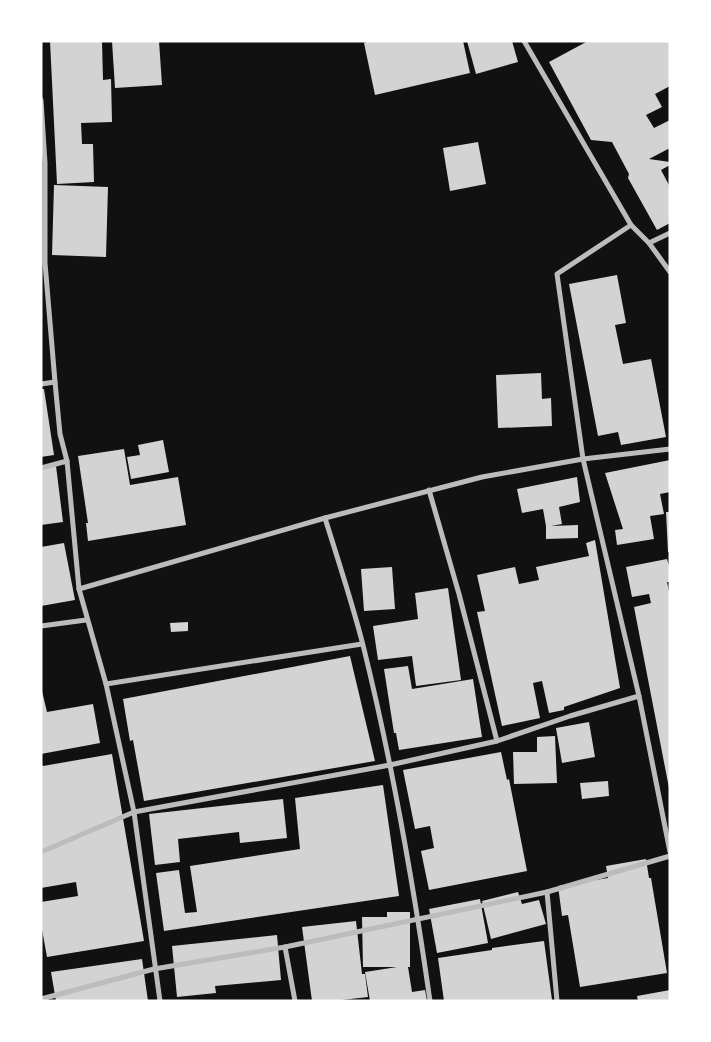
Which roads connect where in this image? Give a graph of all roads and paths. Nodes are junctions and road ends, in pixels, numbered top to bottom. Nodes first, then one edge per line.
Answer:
1 (524, 41) edge
2 (41, 100) edge
3 (631, 225) junction
4 (670, 233) edge
5 (650, 242) junction
6 (43, 263) edge
7 (670, 272) edge
8 (55, 382) junction
9 (41, 384) edge
10 (670, 448) edge
11 (583, 459) junction
12 (67, 461) junction
13 (41, 468) edge
14 (429, 490) junction
15 (325, 518) junction
16 (79, 589) junction
17 (86, 620) junction
18 (41, 626) edge
19 (362, 644) junction
20 (106, 684) junction
21 (639, 696) junction
22 (497, 741) junction
23 (390, 765) junction
24 (134, 812) junction
25 (41, 852) edge
26 (670, 852) edge
27 (670, 856) edge
28 (547, 892) junction
29 (418, 919) junction
30 (284, 947) junction
31 (154, 969) junction
32 (41, 999) edge
33 (160, 1001) edge
34 (295, 1001) edge
35 (430, 1001) edge
36 (557, 1001) edge

1 - 3 street
2 - 6 street
3 - 5 street
3 - 11 street
4 - 5 street
5 - 7 street
6 - 8 street
8 - 9 street
8 - 12 street
10 - 11 street
11 - 14 street
11 - 21 street
12 - 13 street
12 - 16 street
14 - 15 street
14 - 22 street
15 - 16 street
15 - 19 street
16 - 17 street
17 - 18 street
17 - 20 street
19 - 20 street
19 - 23 street
20 - 24 street
21 - 22 street
21 - 26 street
22 - 23 street
23 - 24 street
23 - 29 street
24 - 25 street
24 - 31 street
27 - 28 street
28 - 29 street
28 - 36 street
29 - 30 street
29 - 35 street
30 - 31 street
30 - 34 street
31 - 32 street
31 - 33 street

